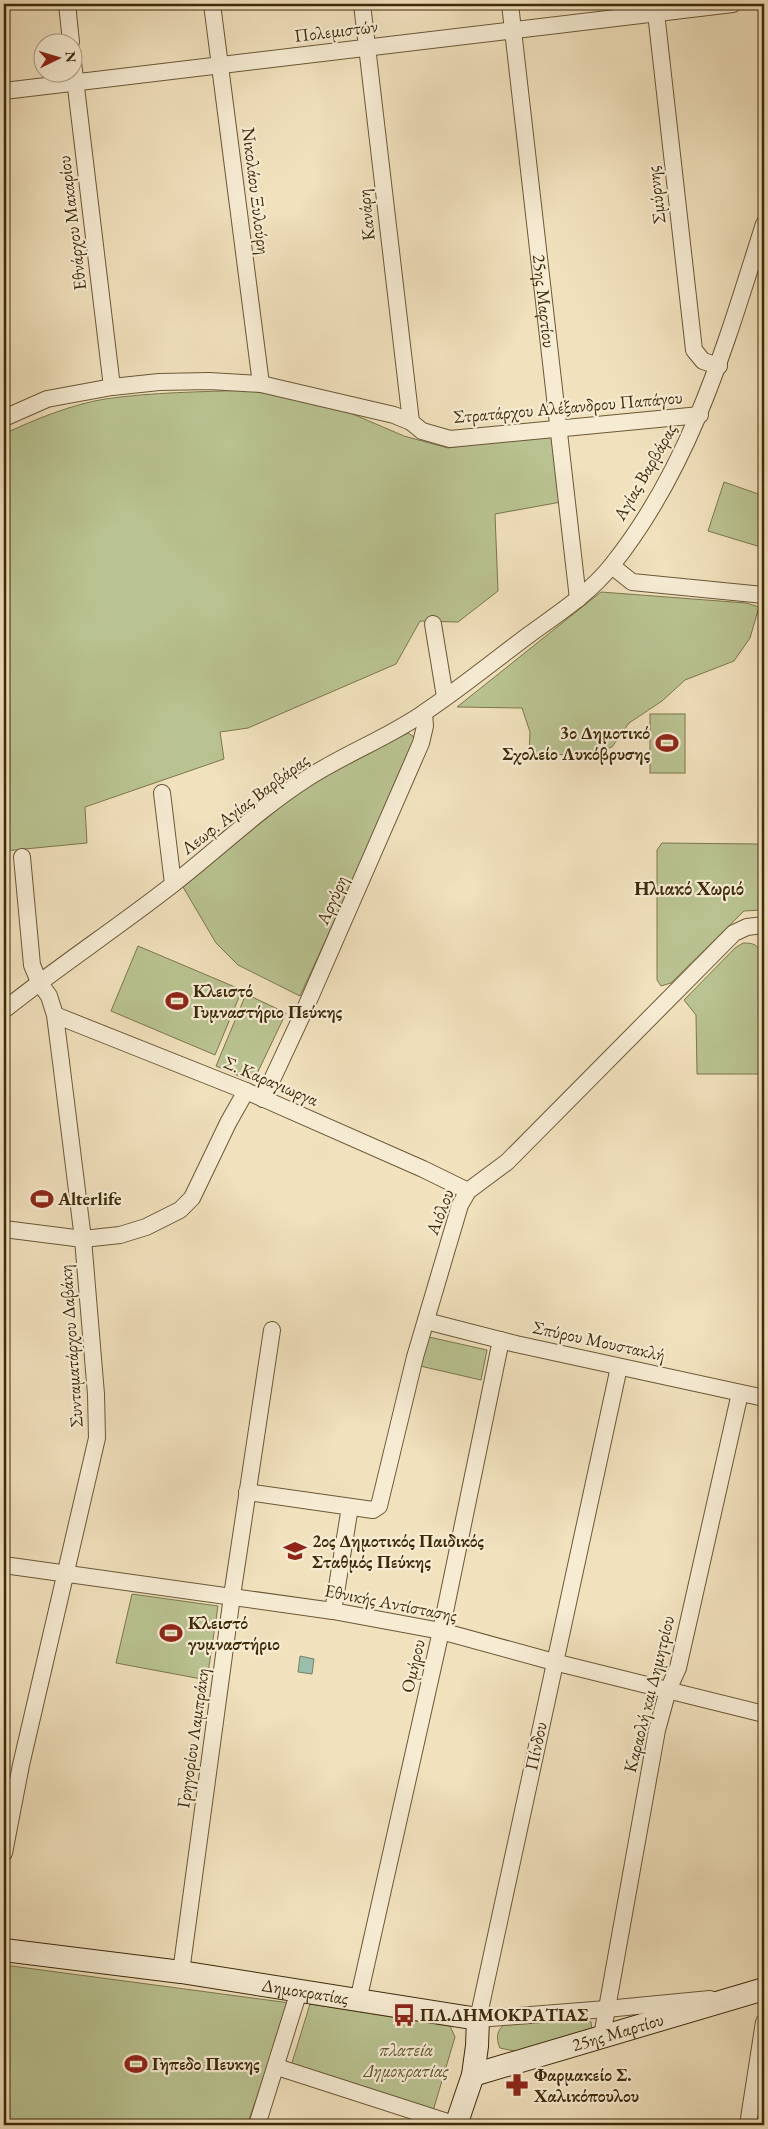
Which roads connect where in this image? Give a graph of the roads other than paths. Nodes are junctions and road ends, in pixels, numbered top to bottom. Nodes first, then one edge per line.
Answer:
1 (67, 4) edge
2 (212, 4) edge
3 (362, 4) edge
4 (510, 4) edge
5 (733, 4) edge
6 (655, 9) edge
7 (513, 30) junction
8 (70, 32) edge
9 (367, 48) junction
10 (220, 66) junction
11 (76, 83) junction
12 (4, 91) edge
13 (764, 224) edge
14 (719, 366) junction
15 (261, 384) junction
16 (112, 387) junction
17 (700, 415) junction
18 (4, 418) edge
19 (411, 422) junction
20 (559, 428) junction
21 (612, 566) junction
22 (764, 595) edge
23 (578, 599) junction
24 (433, 624) dead end
25 (445, 697) junction
26 (424, 713) junction
27 (162, 793) dead end
28 (22, 856) dead end
29 (173, 884) junction
30 (764, 925) edge
31 (39, 982) junction
32 (4, 1010) edge
33 (55, 1015) junction
34 (246, 1091) junction
35 (263, 1099) junction
36 (468, 1191) junction
37 (4, 1229) edge
38 (83, 1239) junction
39 (426, 1321) junction
40 (272, 1330) dead end
41 (502, 1340) junction
42 (619, 1367) junction
43 (740, 1393) junction
44 (764, 1398) edge
45 (247, 1492) junction
46 (350, 1508) junction
47 (4, 1564) edge
48 (65, 1574) junction
49 (232, 1596) junction
50 (332, 1611) junction
51 (441, 1631) junction
52 (554, 1662) junction
53 (668, 1690) junction
54 (764, 1714) edge
55 (4, 1852) edge
56 (4, 1950) edge
57 (181, 1972) junction
58 (764, 1989) edge
59 (299, 1992) junction
60 (735, 1997) junction
61 (358, 2000) junction
62 (606, 2009) junction
63 (478, 2018) junction
64 (764, 2022) edge
65 (602, 2036) junction
66 (277, 2066) junction
67 (473, 2075) junction
68 (257, 2125) edge
69 (456, 2125) edge
70 (748, 2125) edge

1 - 8 street
2 - 10 street, Νικολάου Ξυλούρη
3 - 9 street, Κανάρη
4 - 7 street, 25ης Μαρτίου
5 - 6 street, Πολεμιστών
6 - 7 street, Πολεμιστών
6 - 14 street, Σμύρνης
7 - 9 street, Πολεμιστών
7 - 20 street, 25ης Μαρτίου
9 - 10 street, Πολεμιστών
9 - 19 street, Κανάρη
10 - 11 street, Πολεμιστών
10 - 15 street, Νικολάου Ξυλούρη
11 - 12 street, Πολεμιστών
11 - 16 street, Εθνάρχου Μακαρίου
13 - 14 street, Αγίας Βαρβάρας
14 - 17 street, Αγίας Βαρβάρας
15 - 16 street, Στρατάρχου Αλέξανδρου Παπάγου
15 - 19 street, Στρατάρχου Αλέξανδρου Παπάγου
16 - 18 street, Στρατάρχου Αλέξανδρου Παπάγου
17 - 20 street, Στρατάρχου Αλέξανδρου Παπάγου
17 - 21 street, Αγίας Βαρβάρας
19 - 20 street, Στρατάρχου Αλέξανδρου Παπάγου
20 - 23 street, 25ης Μαρτίου
21 - 22 street
21 - 23 street, Λεωφ. Αγίας Βαρβάρας
23 - 25 street, Λεωφ. Αγίας Βαρβάρας
24 - 25 street
25 - 26 street, Λεωφ. Αγίας Βαρβάρας
26 - 29 street, Λεωφ. Αγίας Βαρβάρας
26 - 35 street, Αργύρη
27 - 29 street
28 - 31 street, Συνταματάρχου Δαβάκη
29 - 31 street, Λεωφ. Αγίας Βαρβάρας
30 - 36 street, Αιόλου
31 - 32 street, Λεωφ. Αγίας Βαρβάρας
31 - 33 street, Συνταματάρχου Δαβάκη
33 - 34 street, Σ. Καραγιωργα
33 - 38 street, Συνταματάρχου Δαβάκη
34 - 35 street, Σ. Καραγιωργα
34 - 38 street
35 - 36 street, Σ. Καραγιωργα
36 - 39 street, Αιόλου
37 - 38 street
38 - 48 street, Συνταματάρχου Δαβάκη
39 - 41 street, Σπύρου Μουστακλή
39 - 46 street, Αιόλου
40 - 45 street, Γρηγορίου Λαμπράκη
41 - 42 street, Σπύρου Μουστακλή
41 - 51 street, Ομήρου
42 - 43 street, Σπύρου Μουστακλή
42 - 52 street, Πίνδου
43 - 44 street, Σπύρου Μουστακλή
43 - 53 street, Καραολή και Δημητρίου
45 - 46 street, Αιόλου
45 - 49 street, Γρηγορίου Λαμπράκη
46 - 50 street
47 - 48 street, Εθνικής Αντίστασης
48 - 49 street, Εθνικής Αντίστασης
48 - 55 street, Συνταματάρχου Δαβάκη
49 - 50 street, Εθνικής Αντίστασης
49 - 57 street, Γρηγορίου Λαμπράκη
50 - 51 street, Εθνικής Αντίστασης
51 - 52 street, Εθνικής Αντίστασης
51 - 61 street, Ομήρου
52 - 53 street, Εθνικής Αντίστασης
52 - 63 street, Πίνδου
53 - 54 street, Εθνικής Αντίστασης
53 - 62 street, Καραολή και Δημητρίου
56 - 57 street, Δημοκρατίας
57 - 59 street, Δημοκρατίας
58 - 60 street, 25ης Μαρτίου
59 - 61 street, Δημοκρατίας
59 - 66 street
60 - 62 street, Δημοκρατίας
60 - 65 street, 25ης Μαρτίου
61 - 63 street, Δημοκρατίας
62 - 63 street, Δημοκρατίας
62 - 65 street, Καραολή και Δημητρίου
63 - 67 street, Πίνδου
64 - 70 street
65 - 67 street, 25ης Μαρτίου
66 - 68 street
66 - 69 street
67 - 69 street, Πίνδου

